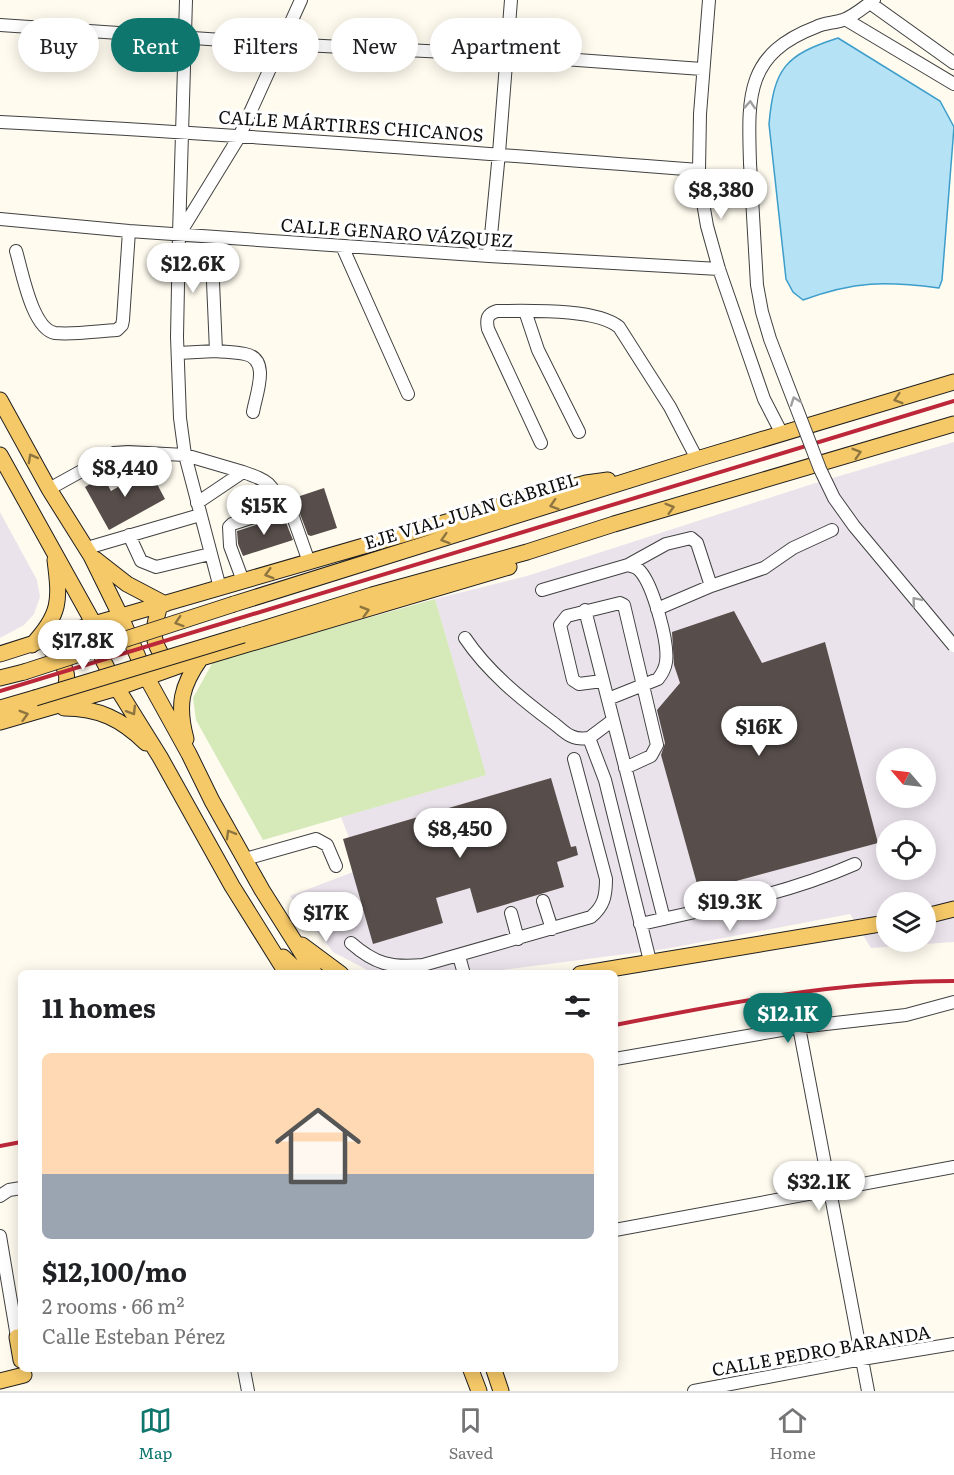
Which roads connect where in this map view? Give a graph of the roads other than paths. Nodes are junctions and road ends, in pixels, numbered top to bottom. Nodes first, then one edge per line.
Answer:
1 (186, 0) edge
2 (301, 0) edge
3 (512, 0) edge
4 (709, 0) edge
5 (872, 2) edge
6 (186, 18) edge
7 (293, 18) edge
8 (511, 18) edge
9 (845, 19) junction
10 (0, 25) edge
11 (111, 32) edge
12 (319, 46) edge
13 (430, 52) edge
14 (582, 61) edge
15 (954, 63) edge
16 (702, 69) junction
17 (185, 72) edge
18 (269, 72) edge
19 (507, 72) edge
20 (954, 84) edge
21 (0, 122) edge
22 (182, 132) junction
23 (239, 137) junction
24 (499, 153) junction
25 (699, 170) junction
26 (0, 219) edge
27 (129, 231) junction
28 (179, 234) junction
29 (342, 246) junction
30 (16, 251) dead end
31 (489, 256) junction
32 (212, 259) dead end
33 (719, 269) junction
34 (525, 311) junction
35 (216, 351) junction
36 (178, 353) junction
37 (954, 382) edge
38 (408, 394) dead end
39 (0, 400) edge
40 (253, 412) dead end
41 (954, 424) edge
42 (579, 432) dead end
43 (782, 434) junction
44 (541, 443) dead end
45 (185, 454) junction
46 (0, 455) edge
47 (697, 459) junction
48 (243, 472) junction
49 (650, 474) junction
50 (49, 489) junction
51 (282, 508) junction
52 (199, 509) junction
53 (614, 524) junction
54 (832, 530) dead end
55 (129, 535) junction
56 (54, 549) junction
57 (89, 552) junction
58 (210, 554) junction
59 (236, 562) junction
60 (309, 562) junction
61 (628, 565) junction
62 (214, 568) junction
63 (243, 581) junction
64 (711, 586) junction
65 (220, 588) junction
66 (542, 590) dead end
67 (163, 605) junction
68 (657, 609) junction
69 (585, 610) junction
70 (121, 617) junction
71 (94, 624) junction
72 (465, 638) dead end
73 (38, 643) junction
74 (954, 646) edge
75 (0, 654) edge
76 (201, 658) junction
77 (172, 669) junction
78 (0, 678) edge
79 (147, 678) junction
80 (602, 681) junction
81 (643, 687) junction
82 (117, 688) junction
83 (608, 699) junction
84 (0, 708) edge
85 (52, 708) junction
86 (613, 720) junction
87 (0, 722) edge
88 (589, 738) junction
89 (189, 754) junction
90 (160, 757) junction
91 (574, 759) dead end
92 (625, 768) junction
93 (212, 801) junction
94 (191, 814) junction
95 (245, 859) junction
96 (855, 864) dead end
97 (336, 866) dead end
98 (262, 890) junction
99 (543, 901) dead end
100 (242, 902) junction
101 (954, 909) edge
102 (511, 913) dead end
103 (936, 914) edge
104 (664, 919) junction
105 (640, 924) junction
106 (876, 925) edge
107 (552, 929) junction
108 (259, 930) junction
109 (293, 938) junction
110 (518, 939) junction
111 (351, 943) dead end
112 (459, 956) junction
113 (650, 961) junction
114 (284, 970) edge
115 (297, 970) edge
116 (313, 970) edge
117 (336, 970) edge
118 (463, 970) edge
119 (602, 970) edge
120 (954, 1002) edge
121 (799, 1027) junction
122 (618, 1058) edge
123 (954, 1167) edge
124 (18, 1188) edge
125 (830, 1190) junction
126 (0, 1196) edge
127 (618, 1229) edge
128 (0, 1236) edge
129 (18, 1332) edge
130 (954, 1344) edge
131 (862, 1359) junction
132 (244, 1372) edge
133 (472, 1372) edge
134 (495, 1372) edge
135 (24, 1379) edge
136 (0, 1380) edge
137 (248, 1391) edge
138 (479, 1391) edge
139 (501, 1391) edge
140 (694, 1391) edge
141 (868, 1391) edge

1 - 6 street
2 - 7 street
3 - 8 street
4 - 16 street
5 - 9 street
5 - 15 street
9 - 20 street
74 -> 9 street, bridge
10 - 11 street
12 - 13 street
14 - 16 street
16 - 25 street
17 - 22 street
18 - 23 street
19 - 24 street
21 - 22 street, CALLE MÁRTIRES CHICANOS
22 - 23 street, CALLE MÁRTIRES CHICANOS
22 - 28 street
23 - 24 street, CALLE MÁRTIRES CHICANOS
23 - 28 street
24 - 25 street, CALLE MÁRTIRES CHICANOS
24 - 31 street
25 - 33 street
26 - 27 street, CALLE GENARO VÁZQUEZ
27 - 28 street, CALLE GENARO VÁZQUEZ
27 - 30 street
28 - 29 street, CALLE GENARO VÁZQUEZ
28 - 36 street
29 - 31 street, CALLE GENARO VÁZQUEZ
29 - 38 street
31 - 33 street, CALLE GENARO VÁZQUEZ
32 - 35 street
33 - 43 street
34 - 42 street
34 - 44 street
34 - 47 street
35 - 36 street
35 - 40 street
36 - 45 street
37 -> 43 main road, EJE VIAL JUAN GABRIEL
50 -> 39 main road
53 -> 41 main road
43 - 47 main road, EJE VIAL JUAN GABRIEL
45 - 48 street
45 - 50 street
45 - 52 street
46 - 56 main road
47 - 49 main road, EJE VIAL JUAN GABRIEL
48 - 51 street
48 - 52 street
49 - 60 main road
49 -> 78 main road, EJE VIAL JUAN GABRIEL, bridge
50 - 57 main road
51 - 59 street
51 - 60 street
52 - 55 street
52 - 58 street
76 -> 53 main road
53 - 84 main road, bridge
54 - 64 street
55 - 57 street
55 - 58 street
56 - 71 main road
56 - 73 main road
57 - 67 main road
57 - 70 main road
58 - 62 street
59 - 62 street
59 - 63 street
60 -> 63 main road
61 - 64 street
61 - 66 street
61 - 68 street
62 - 65 street
63 - 65 main road
64 - 68 street
65 - 67 main road
67 - 70 main road
67 - 77 main road
68 - 81 street
69 - 80 street
69 - 80 street
69 - 81 street
70 - 71 main road
70 - 79 main road
71 - 73 main road
71 - 82 main road
72 - 88 street
73 - 75 main road
73 - 85 main road
76 - 77 main road
76 - 89 main road
77 - 79 main road
79 - 82 main road
79 - 89 main road
80 - 83 street
81 - 83 street
81 - 92 street
82 - 85 main road
82 -> 90 main road
83 - 86 street
87 -> 85 main road
85 - 90 main road
86 - 88 street
86 - 92 street
88 - 105 street
89 - 93 main road
90 - 94 main road
91 - 107 street
92 - 104 street
93 - 94 main road
95 -> 93 main road
94 - 100 main road
95 - 97 street
95 - 98 main road
96 - 104 street
98 - 100 main road
98 - 109 main road
99 - 107 street
100 - 108 main road
101 - 103 main road
102 - 110 street
104 - 105 street
105 - 113 street
106 - 113 main road
107 - 110 street
108 - 114 main road
108 - 115 main road
109 - 116 main road
109 - 117 main road
110 - 112 street
111 - 112 street
112 - 118 street
113 - 119 main road
120 - 121 street
121 - 122 street
121 - 125 street
123 - 125 street
124 - 126 street
125 - 127 street
125 - 131 street
128 - 129 street
130 - 131 street, CALLE PEDRO BARANDA
131 - 140 street, CALLE PEDRO BARANDA
131 - 141 street
132 - 137 street
133 - 138 main road
134 - 139 main road
135 - 136 main road

